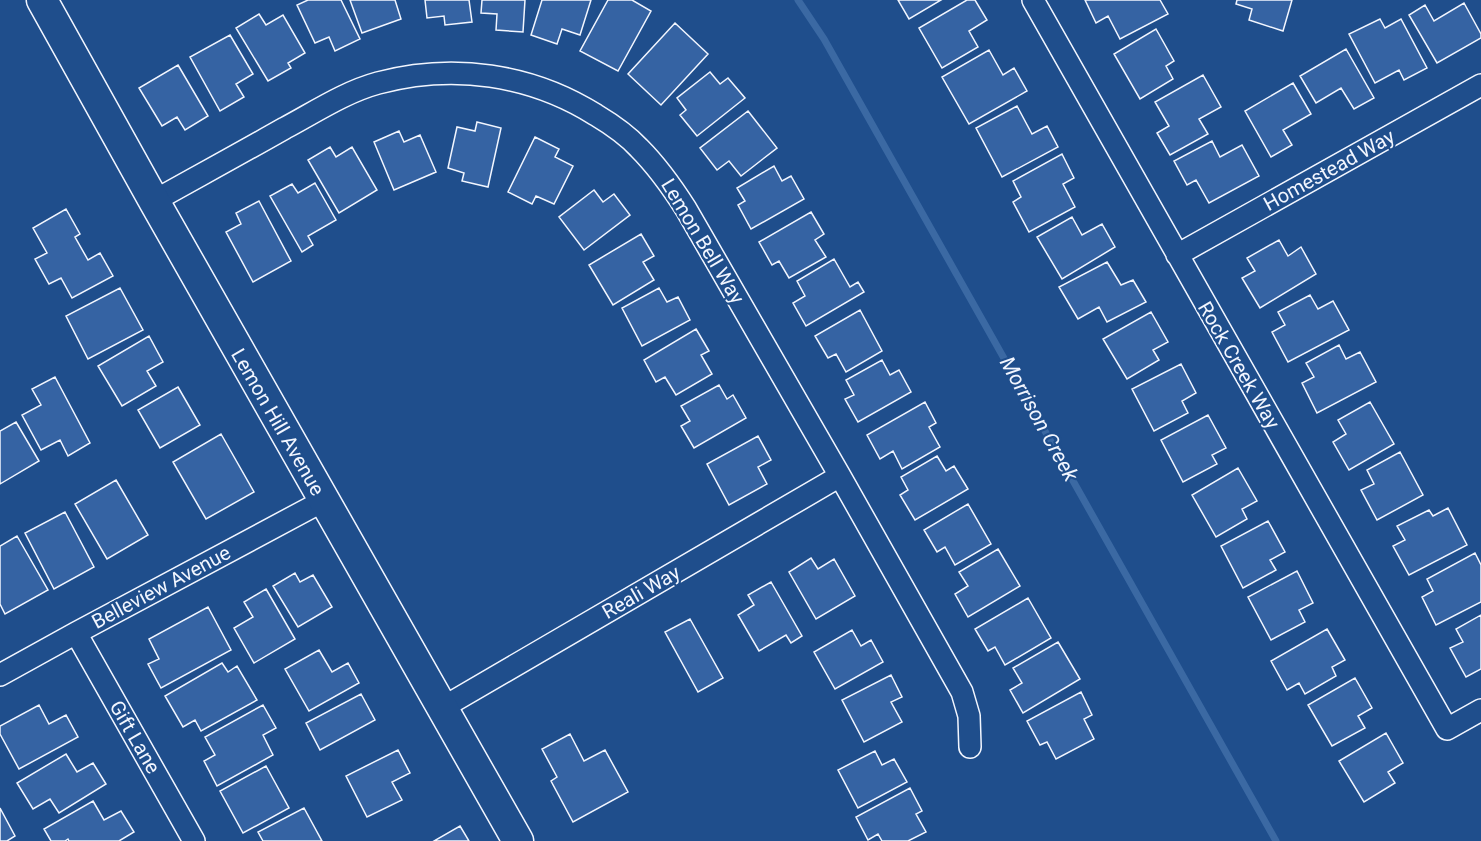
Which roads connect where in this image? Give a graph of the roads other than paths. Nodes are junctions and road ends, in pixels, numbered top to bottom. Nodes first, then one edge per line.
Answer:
1 (42, 0) edge
2 (1033, 0) edge
3 (1481, 85) edge
4 (154, 201) junction
5 (1177, 255) junction
6 (840, 476) junction
7 (323, 501) junction
8 (76, 633) junction
9 (0, 675) edge
10 (442, 708) junction
11 (1481, 710) edge
12 (970, 747) dead end
13 (194, 841) edge
14 (518, 841) edge

1 - 4 street, Lemon Hill Avenue
2 - 5 street, Rock Creek Way
3 - 5 street, Homestead Way
4 - 6 street, Lemon Bell Way
4 - 7 street, Lemon Hill Avenue
5 - 11 street, Rock Creek Way
6 - 10 street, Reali Way
6 - 12 street, Lemon Bell Way
7 - 8 street, Belleview Avenue
7 - 10 street, Lemon Hill Avenue
8 - 9 street, Belleview Avenue
8 - 13 street, Gift Lane
10 - 14 street, Lemon Hill Avenue

